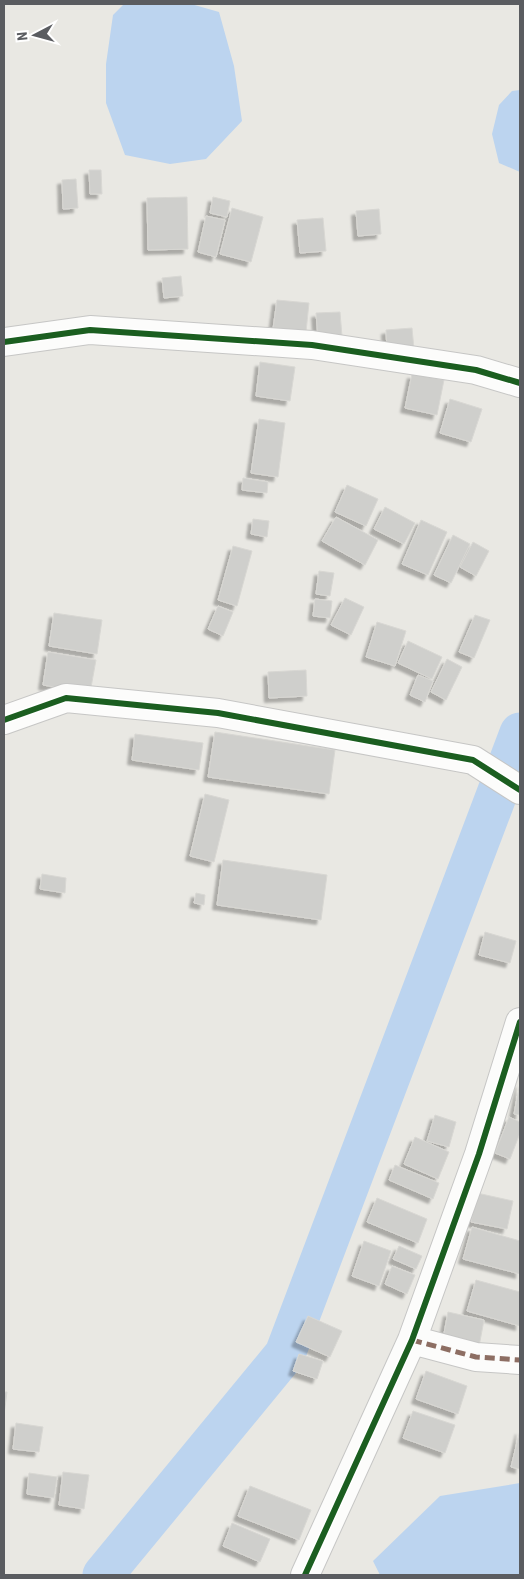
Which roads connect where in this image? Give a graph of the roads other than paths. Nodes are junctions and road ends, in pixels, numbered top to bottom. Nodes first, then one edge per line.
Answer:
1 (4, 342) edge
2 (520, 383) edge
3 (4, 720) edge
4 (518, 788) edge
5 (520, 1022) edge
6 (412, 1340) junction
7 (520, 1360) edge
8 (305, 1575) edge

1 - 2 street
3 - 4 street
5 - 6 street
6 - 7 street
6 - 8 street

